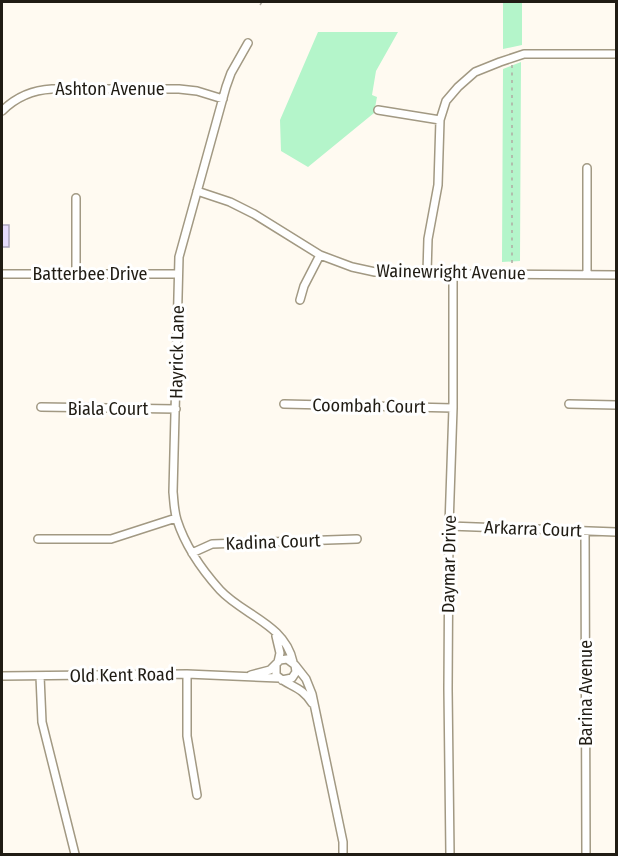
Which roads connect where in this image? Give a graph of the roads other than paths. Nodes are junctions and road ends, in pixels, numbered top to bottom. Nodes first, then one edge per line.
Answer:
1 (248, 43) dead end
2 (616, 54) edge
3 (223, 99) junction
4 (378, 110) dead end
5 (2, 111) edge
6 (440, 120) junction
7 (587, 168) dead end
8 (197, 191) junction
9 (76, 198) dead end
10 (320, 255) junction
11 (427, 273) junction
12 (2, 274) edge
13 (75, 274) junction
14 (178, 274) junction
15 (453, 274) junction
16 (587, 275) junction
17 (616, 275) edge
18 (300, 300) dead end
19 (284, 404) dead end
20 (569, 404) dead end
21 (616, 405) edge
22 (41, 408) dead end
23 (453, 408) junction
24 (176, 409) junction
25 (176, 518) junction
26 (449, 526) junction
27 (585, 531) junction
28 (616, 532) edge
29 (38, 539) dead end
30 (357, 539) dead end
31 (192, 553) junction
32 (274, 632) junction
33 (277, 663) junction
34 (294, 664) junction
35 (187, 674) junction
36 (2, 676) edge
37 (40, 676) junction
38 (243, 676) junction
39 (280, 679) junction
40 (314, 708) junction
41 (197, 795) dead end
42 (343, 842) junction
43 (75, 855) edge
44 (344, 855) edge
45 (349, 855) edge
46 (450, 855) edge
47 (586, 855) edge

1 - 3 street, Hayrick Lane
2 - 6 street
3 - 5 street, Ashton Avenue
3 - 8 street, Hayrick Lane
4 - 6 street
6 - 11 street
7 - 16 street
8 - 10 street, Wainewright Avenue
8 - 14 street, Hayrick Lane
9 - 13 street
10 - 11 street, Wainewright Avenue
10 - 18 street
11 - 15 street, Wainewright Avenue
12 - 13 street, Batterbee Drive
13 - 14 street, Batterbee Drive
14 - 24 street, Hayrick Lane
15 - 16 street, Wainewright Avenue
15 - 23 street, Daymar Drive
16 - 17 street, Wainewright Avenue
19 - 23 street, Coombah Court
20 - 21 street
22 - 24 street, Biala Court
23 - 26 street, Daymar Drive
24 - 25 street, Hayrick Lane
25 - 29 street
25 - 31 street, Hayrick Lane
26 - 27 street, Arkarra Court
26 - 46 street, Daymar Drive
27 - 28 street, Arkarra Court
27 - 47 street, Barina Avenue
30 - 31 street, Kadina Court
31 - 32 street, Hayrick Lane
32 - 33 street
32 - 34 street, Hayrick Lane
33 - 34 street
33 - 38 street, Old Kent Road
33 - 39 street
34 - 39 street
34 - 40 street, Hayrick Lane
35 - 37 street, Old Kent Road
35 - 38 street, Old Kent Road
35 - 41 street
36 - 37 street, Old Kent Road
37 - 43 street
38 - 39 street, Old Kent Road
39 - 40 street, Hayrick Lane
40 - 42 street, Hayrick Lane
42 - 44 street, Hayrick Lane
42 - 45 street, Hayrick Lane

